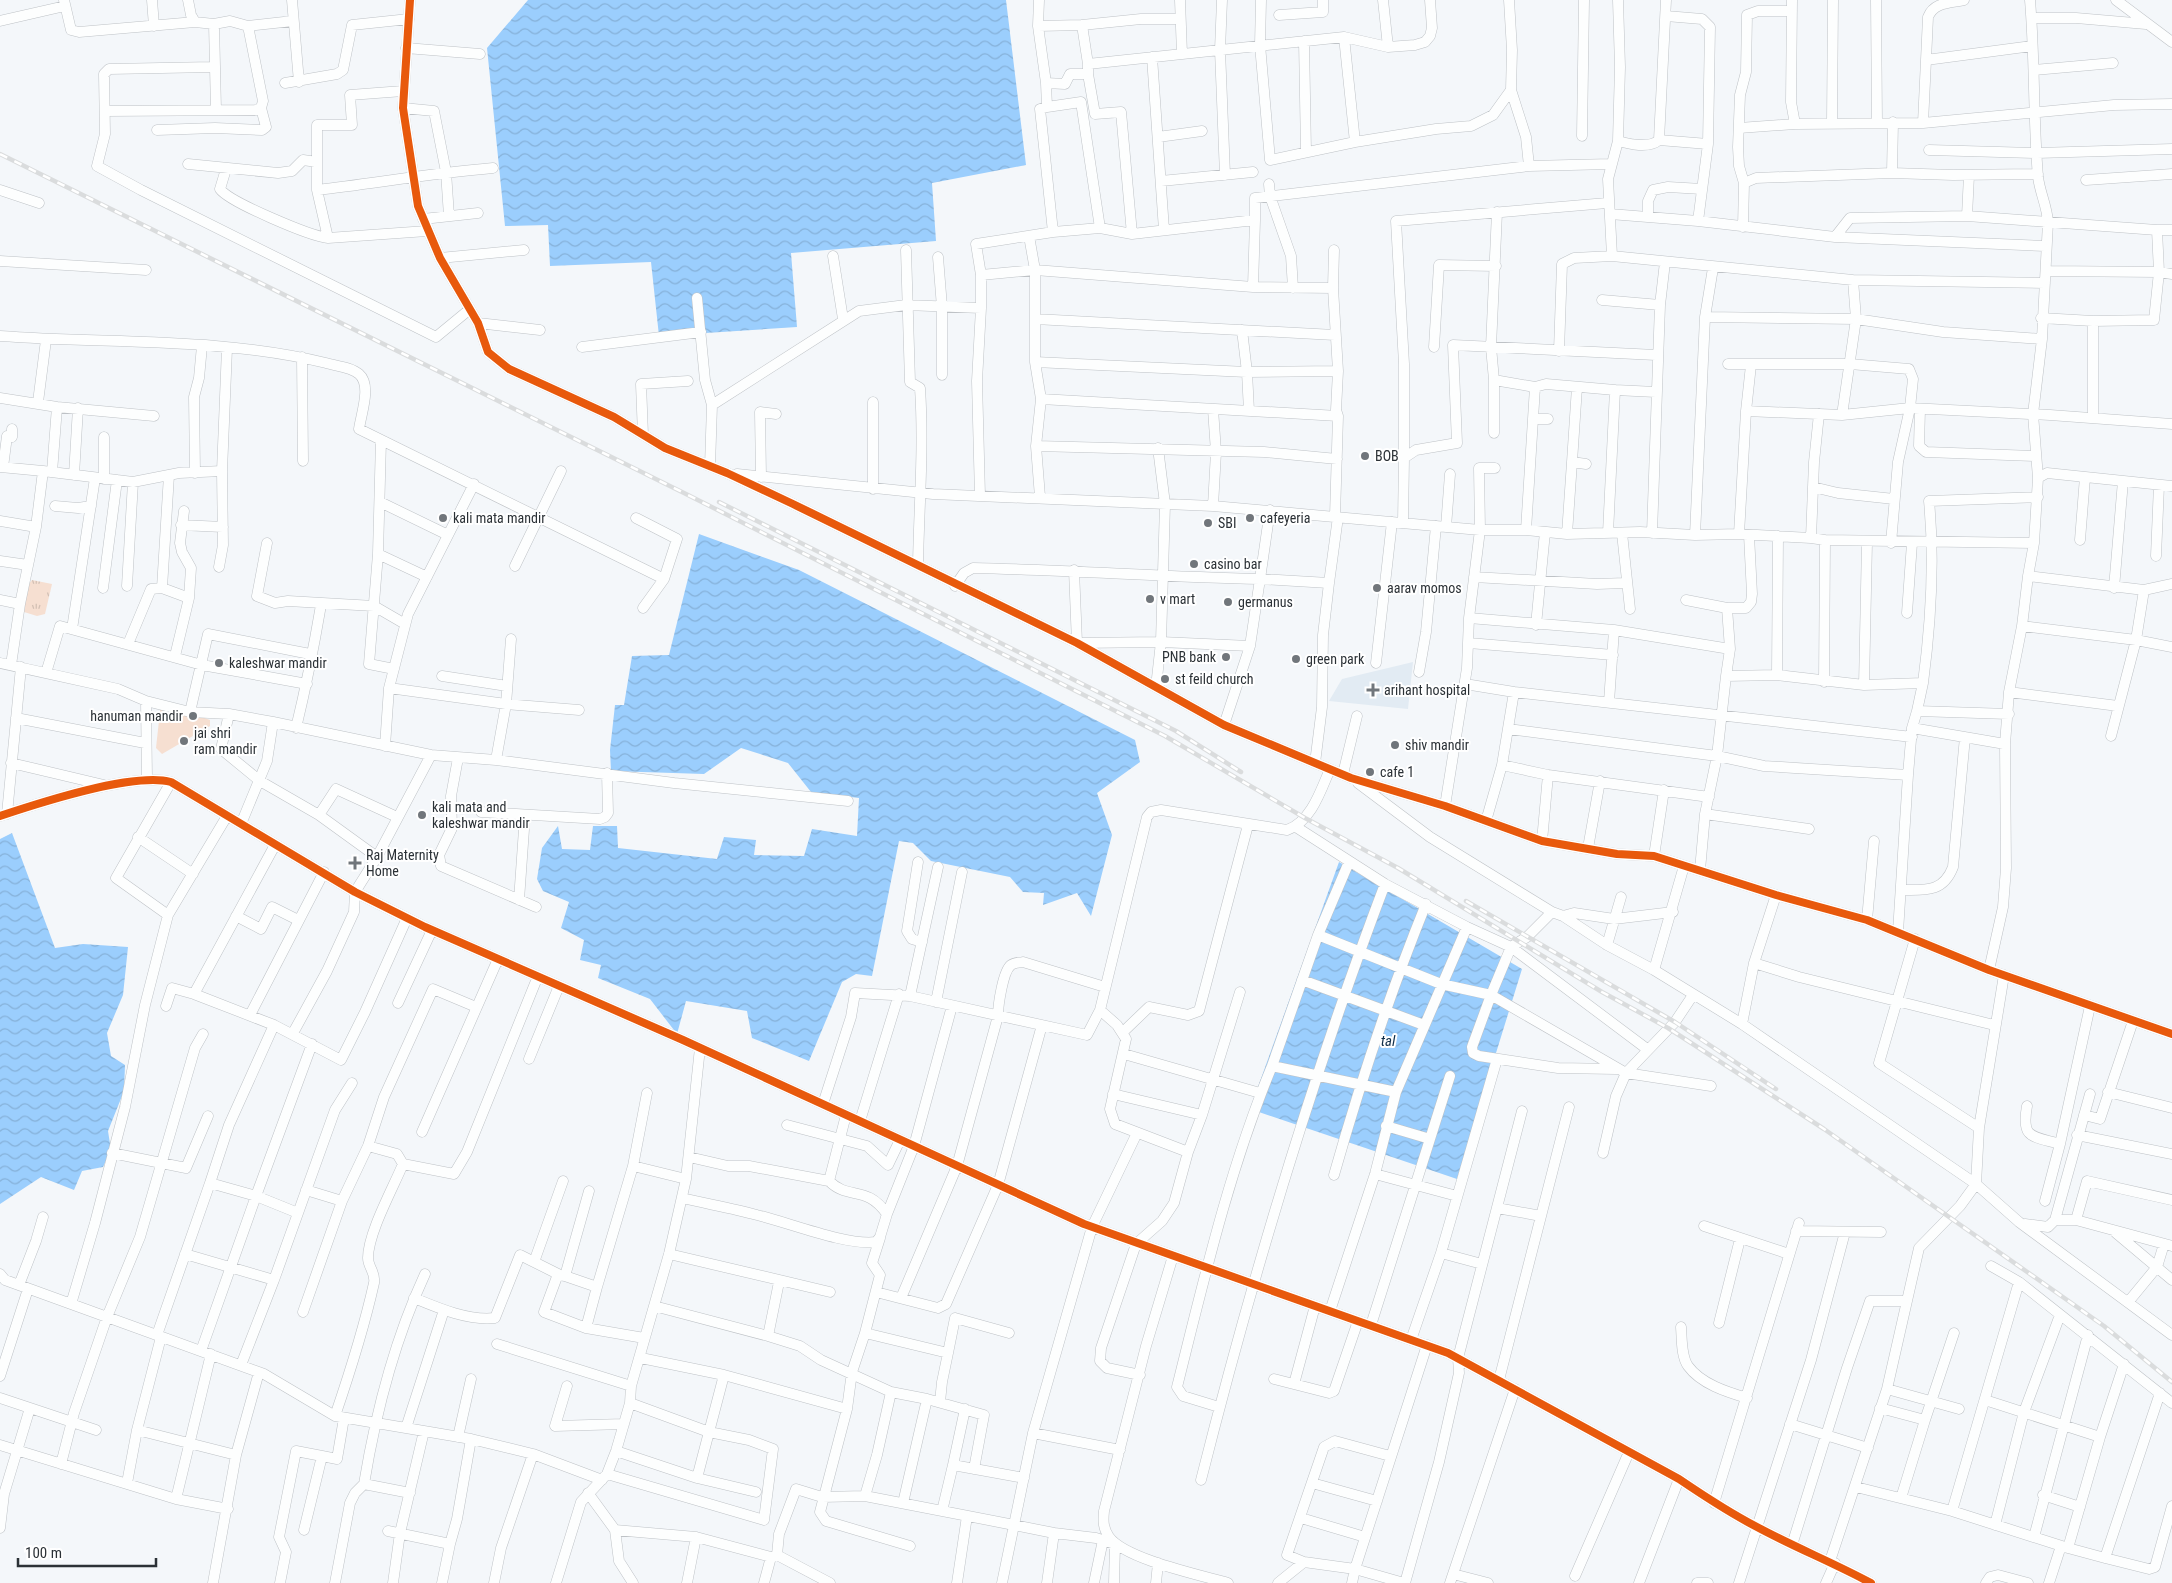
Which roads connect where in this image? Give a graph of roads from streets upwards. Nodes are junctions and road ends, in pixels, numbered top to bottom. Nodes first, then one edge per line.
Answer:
1 (152, 0) edge
2 (188, 0) edge
3 (292, 0) edge
4 (410, 0) edge
5 (1039, 0) edge
6 (1180, 0) edge
7 (1222, 0) edge
8 (1261, 0) edge
9 (1324, 0) edge
10 (1383, 0) edge
11 (1430, 0) edge
12 (1509, 0) edge
13 (1584, 0) edge
14 (1618, 0) edge
15 (1666, 0) edge
16 (1833, 0) edge
17 (1876, 0) edge
18 (1964, 0) edge
19 (2030, 0) edge
20 (2116, 0) edge
21 (65, 3) edge
22 (1792, 5) edge
23 (1279, 15) dead end
24 (1666, 16) junction
25 (2032, 18) junction
26 (409, 19) junction
27 (1180, 19) junction
28 (0, 21) edge
29 (293, 21) junction
30 (195, 22) junction
31 (214, 24) junction
32 (2146, 24) junction
33 (1082, 25) junction
34 (154, 26) junction
35 (248, 26) junction
36 (1038, 26) junction
37 (1344, 37) junction
38 (1304, 41) junction
39 (2172, 42) edge
40 (1260, 45) junction
41 (2032, 46) junction
42 (1388, 47) junction
43 (406, 48) junction
44 (1220, 50) junction
45 (480, 54) dead end
46 (1182, 54) junction
47 (1152, 57) junction
48 (1926, 60) junction
49 (2112, 64) dead end
50 (213, 68) junction
51 (1088, 69) junction
52 (2034, 70) junction
53 (299, 82) junction
54 (285, 83) dead end
55 (1046, 83) junction
56 (1511, 90) junction
57 (403, 92) junction
58 (2172, 104) edge
59 (261, 108) junction
60 (403, 108) junction
61 (1047, 108) junction
62 (216, 110) junction
63 (104, 111) junction
64 (2034, 112) junction
65 (1893, 122) junction
66 (1832, 123) junction
67 (1877, 123) junction
68 (1923, 123) junction
69 (1796, 124) junction
70 (1739, 128) junction
71 (157, 130) dead end
72 (1202, 131) dead end
73 (1582, 136) dead end
74 (1158, 138) junction
75 (1659, 140) junction
76 (1618, 141) junction
77 (1354, 142) junction
78 (1708, 144) junction
79 (2172, 149) edge
80 (1930, 150) dead end
81 (1306, 152) junction
82 (2037, 153) junction
83 (317, 162) junction
84 (188, 164) dead end
85 (1611, 164) junction
86 (1528, 166) junction
87 (493, 168) dead end
88 (226, 169) junction
89 (446, 172) junction
90 (1253, 172) dead end
91 (1892, 173) junction
92 (2038, 174) junction
93 (2172, 174) edge
94 (1225, 175) junction
95 (1969, 175) junction
96 (413, 178) junction
97 (2086, 180) dead end
98 (1161, 181) junction
99 (1744, 183) junction
100 (1269, 184) dead end
101 (1702, 189) junction
102 (0, 190) edge
103 (317, 190) junction
104 (1270, 196) junction
105 (39, 203) dead end
106 (1609, 208) junction
107 (1497, 212) junction
108 (478, 213) dead end
109 (449, 216) junction
110 (1968, 216) junction
111 (1648, 217) junction
112 (423, 219) junction
113 (1255, 220) junction
114 (1698, 221) junction
115 (2048, 222) junction
116 (1743, 227) junction
117 (1100, 228) junction
118 (1164, 230) junction
119 (2157, 230) junction
120 (2172, 230) edge
121 (428, 231) junction
122 (1053, 232) junction
123 (1132, 234) junction
124 (1029, 236) junction
125 (328, 238) junction
126 (1835, 238) junction
127 (2045, 246) junction
128 (524, 250) dead end
129 (906, 250) dead end
130 (1334, 250) dead end
131 (834, 256) dead end
132 (1612, 256) junction
133 (938, 257) dead end
134 (440, 258) junction
135 (0, 261) edge
136 (1664, 262) junction
137 (1496, 266) junction
138 (1713, 268) junction
139 (146, 270) dead end
140 (1035, 270) junction
141 (2046, 271) junction
142 (2159, 272) junction
143 (2172, 274) edge
144 (981, 275) junction
145 (1853, 280) junction
146 (2045, 284) junction
147 (1253, 287) junction
148 (1293, 288) junction
149 (1333, 288) junction
150 (697, 298) dead end
151 (1602, 300) dead end
152 (906, 305) junction
153 (1660, 305) junction
154 (942, 307) junction
155 (981, 308) junction
156 (470, 309) junction
157 (1704, 317) junction
158 (2041, 318) junction
159 (843, 319) junction
160 (1035, 319) junction
161 (1856, 319) junction
162 (2093, 321) junction
163 (478, 323) junction
164 (540, 330) dead end
165 (1242, 330) junction
166 (701, 332) junction
167 (1334, 335) junction
168 (0, 336) edge
169 (2042, 339) junction
170 (46, 340) junction
171 (202, 346) junction
172 (582, 347) dead end
173 (1434, 347) dead end
174 (1491, 347) junction
175 (227, 348) junction
176 (1558, 351) junction
177 (1656, 356) junction
178 (302, 357) junction
179 (1035, 362) junction
180 (1728, 364) dead end
181 (1850, 364) junction
182 (1752, 365) junction
183 (1338, 371) junction
184 (1247, 372) junction
185 (942, 375) dead end
186 (1494, 380) junction
187 (688, 381) dead end
188 (1535, 387) junction
189 (1577, 387) junction
190 (1615, 390) junction
191 (1656, 392) junction
192 (0, 398) edge
193 (1041, 400) junction
194 (38, 402) junction
195 (873, 402) dead end
196 (712, 406) junction
197 (57, 407) junction
198 (78, 408) junction
199 (1213, 409) junction
200 (1915, 409) junction
201 (1249, 411) junction
202 (1746, 411) junction
203 (776, 414) dead end
204 (1819, 414) junction
205 (2033, 414) junction
206 (1842, 415) junction
207 (154, 416) dead end
208 (1338, 416) junction
209 (2092, 417) junction
210 (1533, 419) junction
211 (1548, 419) dead end
212 (2172, 424) edge
213 (12, 429) dead end
214 (1494, 434) dead end
215 (643, 435) junction
216 (104, 438) dead end
217 (381, 440) junction
218 (1036, 446) junction
219 (1158, 448) junction
220 (1216, 452) junction
221 (2035, 456) junction
222 (1404, 458) junction
223 (1337, 459) junction
224 (303, 462) dead end
225 (1572, 462) junction
226 (1586, 464) dead end
227 (710, 466) junction
228 (2, 467) edge
229 (1495, 468) dead end
230 (47, 471) junction
231 (222, 471) junction
232 (561, 471) dead end
233 (195, 473) junction
234 (727, 473) junction
235 (1450, 474) dead end
236 (74, 475) junction
237 (169, 475) junction
238 (761, 477) junction
239 (2085, 477) junction
240 (100, 478) junction
241 (2038, 478) junction
242 (117, 480) junction
243 (2123, 481) junction
244 (133, 482) junction
245 (474, 484) junction
246 (2159, 485) junction
247 (2172, 486) edge
248 (1813, 487) junction
249 (873, 489) junction
250 (919, 493) junction
251 (980, 496) junction
252 (1040, 497) junction
253 (2038, 498) junction
254 (1894, 499) junction
255 (380, 502) junction
256 (1165, 504) junction
257 (55, 506) dead end
258 (91, 506) junction
259 (1213, 506) junction
260 (1270, 510) junction
261 (184, 512) dead end
262 (539, 516) junction
263 (1336, 516) junction
264 (636, 518) dead end
265 (0, 521) edge
266 (1392, 522) junction
267 (1403, 523) junction
268 (181, 525) junction
269 (1441, 526) junction
270 (36, 527) junction
271 (223, 527) junction
272 (1480, 530) junction
273 (1526, 530) junction
274 (1545, 532) junction
275 (1622, 532) junction
276 (1608, 533) junction
277 (1652, 533) junction
278 (1568, 534) junction
279 (448, 535) junction
280 (1696, 535) junction
281 (1744, 535) junction
282 (1778, 536) junction
283 (1811, 538) junction
284 (1825, 540) junction
285 (2080, 540) dead end
286 (1867, 542) junction
287 (267, 543) dead end
288 (1891, 543) junction
289 (1912, 543) junction
290 (1933, 543) junction
291 (2034, 543) junction
292 (378, 554) junction
293 (2156, 556) dead end
294 (0, 561) edge
295 (28, 565) junction
296 (918, 565) junction
297 (515, 566) dead end
298 (219, 567) dead end
299 (1074, 570) junction
300 (2028, 576) junction
301 (427, 577) junction
302 (1162, 577) junction
303 (1474, 577) junction
304 (1260, 578) junction
305 (664, 579) junction
306 (1540, 581) junction
307 (1329, 583) junction
308 (1626, 583) junction
309 (2172, 584) edge
310 (127, 586) dead end
311 (955, 586) junction
312 (103, 588) dead end
313 (162, 588) junction
314 (2114, 588) junction
315 (2144, 590) junction
316 (189, 598) junction
317 (0, 600) edge
318 (1686, 600) dead end
319 (20, 604) junction
320 (321, 605) junction
321 (374, 606) junction
322 (643, 608) dead end
323 (1727, 608) junction
324 (1630, 609) dead end
325 (1907, 613) dead end
326 (1469, 618) junction
327 (406, 624) junction
328 (1536, 625) junction
329 (2022, 626) junction
330 (72, 629) junction
331 (1614, 630) junction
332 (511, 639) dead end
333 (2136, 640) junction
334 (1161, 642) junction
335 (1077, 643) junction
336 (1470, 643) junction
337 (128, 644) junction
338 (1250, 646) junction
339 (2172, 648) edge
340 (1730, 649) junction
341 (310, 654) junction
342 (1613, 655) junction
343 (175, 656) junction
344 (0, 663) edge
345 (1376, 663) dead end
346 (202, 665) junction
347 (16, 666) junction
348 (394, 669) junction
349 (1419, 672) dead end
350 (46, 673) junction
351 (1777, 675) junction
352 (442, 676) dead end
353 (1726, 676) junction
354 (1824, 682) junction
355 (1923, 683) junction
356 (307, 684) junction
357 (1465, 684) junction
358 (1864, 685) junction
359 (507, 686) junction
360 (1156, 687) junction
361 (389, 688) junction
362 (1514, 692) junction
363 (2008, 692) junction
364 (146, 701) junction
365 (1609, 702) junction
366 (506, 704) junction
367 (2118, 706) junction
368 (579, 710) dead end
369 (1917, 711) junction
370 (190, 712) junction
371 (229, 714) junction
372 (2009, 714) junction
373 (1357, 716) dead end
374 (1721, 716) junction
375 (16, 718) junction
376 (273, 722) junction
377 (1224, 725) junction
378 (296, 728) junction
379 (1508, 730) junction
380 (1912, 733) junction
381 (1965, 736) junction
382 (2111, 736) dead end
383 (145, 743) junction
384 (2006, 744) junction
385 (385, 746) junction
386 (431, 755) junction
387 (1717, 756) junction
388 (458, 758) junction
389 (496, 760) junction
390 (12, 763) junction
391 (1315, 763) junction
392 (1502, 766) junction
393 (1330, 769) junction
394 (606, 773) junction
395 (1548, 774) junction
396 (1908, 775) junction
397 (1347, 776) junction
398 (147, 779) junction
399 (260, 781) junction
400 (1600, 781) junction
401 (171, 782) junction
402 (105, 786) junction
403 (1664, 790) junction
404 (1709, 797) junction
405 (848, 801) dead end
406 (1445, 806) junction
407 (481, 812) dead end
408 (1705, 814) junction
409 (3, 815) edge
410 (319, 815) junction
411 (525, 815) junction
412 (227, 816) junction
413 (397, 817) junction
414 (1486, 821) junction
415 (241, 824) junction
416 (1248, 824) junction
417 (1296, 827) junction
418 (1808, 829) dead end
419 (138, 836) junction
420 (1542, 841) junction
421 (1874, 841) dead end
422 (275, 845) junction
423 (1588, 848) junction
424 (1654, 856) junction
425 (377, 857) junction
426 (918, 862) dead end
427 (1348, 862) junction
428 (1684, 866) junction
429 (938, 867) dead end
430 (1700, 870) junction
431 (324, 872) junction
432 (962, 872) dead end
433 (193, 874) junction
434 (1385, 884) junction
435 (1901, 890) junction
436 (355, 892) junction
437 (1776, 895) junction
438 (1621, 897) dead end
439 (519, 900) junction
440 (1426, 904) junction
441 (536, 908) dead end
442 (1552, 912) junction
443 (1672, 912) junction
444 (168, 914) junction
445 (236, 916) junction
446 (1562, 916) junction
447 (407, 918) junction
448 (1614, 919) junction
449 (298, 920) junction
450 (1867, 920) junction
451 (1467, 927) junction
452 (432, 930) junction
453 (1898, 932) junction
454 (1318, 935) junction
455 (1915, 939) junction
456 (922, 942) junction
457 (1607, 945) junction
458 (1511, 947) junction
459 (1359, 952) junction
460 (498, 959) junction
461 (1754, 963) junction
462 (1400, 968) junction
463 (1654, 970) junction
464 (1989, 970) junction
465 (2004, 975) junction
466 (538, 976) junction
467 (1302, 980) junction
468 (1441, 984) junction
469 (560, 986) junction
470 (1105, 987) junction
471 (1240, 992) dead end
472 (194, 994) junction
473 (899, 994) junction
474 (1490, 995) junction
475 (1693, 995) junction
476 (910, 996) junction
477 (1344, 996) junction
478 (1897, 1001) junction
479 (936, 1002) junction
480 (398, 1003) dead end
481 (166, 1006) dead end
482 (952, 1006) junction
483 (2090, 1006) junction
484 (476, 1007) junction
485 (1100, 1010) junction
486 (1385, 1011) junction
487 (250, 1015) junction
488 (998, 1016) junction
489 (2133, 1020) junction
490 (1742, 1024) junction
491 (274, 1025) junction
492 (1042, 1025) junction
493 (1424, 1025) junction
494 (1994, 1025) junction
495 (1123, 1032) junction
496 (293, 1033) junction
497 (203, 1034) dead end
498 (2172, 1034) edge
499 (312, 1044) junction
500 (700, 1048) junction
501 (1647, 1049) junction
502 (1124, 1054) junction
503 (529, 1059) dead end
504 (1497, 1059) junction
505 (1272, 1066) junction
506 (1622, 1071) junction
507 (1318, 1076) junction
508 (1450, 1076) dead end
509 (1213, 1078) junction
510 (352, 1083) dead end
511 (1360, 1083) junction
512 (1712, 1086) dead end
513 (1396, 1092) junction
514 (2108, 1092) junction
515 (647, 1093) dead end
516 (1260, 1093) junction
517 (1113, 1094) junction
518 (2090, 1094) dead end
519 (823, 1104) junction
520 (2027, 1106) dead end
521 (1569, 1107) dead end
522 (2172, 1108) edge
523 (1522, 1112) dead end
524 (846, 1115) junction
525 (1202, 1115) junction
526 (2084, 1115) junction
527 (208, 1116) dead end
528 (860, 1122) junction
529 (787, 1125) dead end
530 (1386, 1126) junction
531 (1979, 1128) junction
532 (422, 1132) dead end
533 (1137, 1133) junction
534 (2077, 1135) junction
535 (841, 1139) junction
536 (1430, 1139) junction
537 (900, 1140) junction
538 (2060, 1144) junction
539 (368, 1146) junction
540 (914, 1146) junction
541 (1188, 1152) junction
542 (112, 1153) junction
543 (1603, 1153) dead end
544 (2172, 1154) edge
545 (689, 1157) junction
546 (161, 1163) junction
547 (403, 1164) junction
548 (888, 1164) junction
549 (633, 1166) junction
550 (957, 1166) junction
551 (1375, 1174) junction
552 (1334, 1175) dead end
553 (903, 1176) junction
554 (686, 1180) junction
555 (829, 1181) junction
556 (563, 1182) dead end
557 (210, 1183) junction
558 (1416, 1184) junction
559 (1976, 1184) junction
560 (998, 1185) junction
561 (306, 1190) junction
562 (589, 1191) dead end
563 (256, 1196) junction
564 (1457, 1196) junction
565 (682, 1198) junction
566 (2172, 1200) edge
567 (2045, 1201) dead end
568 (342, 1202) junction
569 (1497, 1208) junction
570 (298, 1213) junction
571 (887, 1214) junction
572 (1541, 1216) junction
573 (43, 1217) dead end
574 (2055, 1220) junction
575 (2076, 1220) junction
576 (2019, 1222) junction
577 (1704, 1226) dead end
578 (1092, 1227) junction
579 (2114, 1231) junction
580 (1845, 1232) junction
581 (1881, 1232) dead end
582 (880, 1237) junction
583 (1740, 1239) junction
584 (1136, 1244) junction
585 (2168, 1245) edge
586 (1440, 1253) junction
587 (185, 1254) junction
588 (669, 1254) junction
589 (1789, 1254) junction
590 (1173, 1256) junction
591 (534, 1262) junction
592 (1482, 1264) junction
593 (1991, 1266) dead end
594 (230, 1267) junction
595 (1206, 1267) junction
596 (2157, 1267) junction
597 (0, 1274) edge
598 (425, 1274) dead end
599 (561, 1275) junction
600 (274, 1280) junction
601 (2172, 1280) edge
602 (779, 1282) junction
603 (2019, 1282) junction
604 (1252, 1284) junction
605 (23, 1287) junction
606 (597, 1287) junction
607 (830, 1292) dead end
608 (876, 1292) junction
609 (414, 1298) junction
610 (901, 1298) junction
611 (1907, 1301) junction
612 (2129, 1301) junction
613 (70, 1304) junction
614 (654, 1306) junction
615 (1315, 1306) junction
616 (444, 1310) junction
617 (1330, 1311) junction
618 (303, 1312) dead end
619 (2060, 1315) junction
620 (108, 1317) junction
621 (1358, 1321) junction
622 (1719, 1323) dead end
623 (1371, 1326) junction
624 (1681, 1327) dead end
625 (586, 1328) junction
626 (865, 1333) junction
627 (1009, 1333) dead end
628 (1954, 1333) dead end
629 (2171, 1333) edge
630 (2088, 1335) junction
631 (159, 1336) junction
632 (768, 1336) junction
633 (644, 1338) junction
634 (1411, 1340) junction
635 (497, 1344) dead end
636 (1427, 1345) junction
637 (206, 1353) junction
638 (948, 1353) junction
639 (641, 1358) junction
640 (1458, 1358) junction
641 (2124, 1364) junction
642 (241, 1365) junction
643 (259, 1372) junction
644 (852, 1372) junction
645 (724, 1375) junction
646 (1140, 1375) junction
647 (0, 1376) edge
648 (471, 1379) dead end
649 (1274, 1379) dead end
650 (1499, 1380) junction
651 (1294, 1384) junction
652 (566, 1386) dead end
653 (631, 1386) junction
654 (1515, 1389) junction
655 (1887, 1390) junction
656 (891, 1392) junction
657 (2160, 1393) junction
658 (0, 1398) edge
659 (1747, 1398) junction
660 (928, 1399) junction
661 (1985, 1400) junction
662 (940, 1402) junction
663 (1932, 1402) junction
664 (630, 1403) junction
665 (2172, 1403) edge
666 (1219, 1407) junction
667 (30, 1408) junction
668 (847, 1408) junction
669 (1880, 1408) junction
670 (965, 1409) junction
671 (1958, 1409) dead end
672 (2024, 1412) junction
673 (340, 1417) junction
674 (1925, 1420) junction
675 (71, 1421) junction
676 (374, 1423) junction
677 (624, 1424) junction
678 (1790, 1424) junction
679 (2064, 1425) junction
680 (406, 1428) junction
681 (96, 1430) dead end
682 (137, 1430) junction
683 (424, 1432) junction
684 (709, 1432) junction
685 (1033, 1433) junction
686 (458, 1437) junction
687 (1825, 1437) junction
688 (2100, 1437) junction
689 (471, 1440) junction
690 (189, 1443) junction
691 (0, 1445) edge
692 (1868, 1448) junction
693 (17, 1450) junction
694 (1120, 1450) junction
695 (616, 1451) junction
696 (1629, 1452) junction
697 (533, 1454) junction
698 (236, 1456) junction
699 (322, 1456) junction
700 (1390, 1456) junction
701 (62, 1464) junction
702 (953, 1465) junction
703 (974, 1469) junction
704 (604, 1477) junction
705 (697, 1478) junction
706 (1024, 1478) junction
707 (1679, 1479) junction
708 (1201, 1480) dead end
709 (127, 1483) junction
710 (1312, 1483) junction
711 (364, 1484) junction
712 (1856, 1487) junction
713 (756, 1492) dead end
714 (410, 1493) junction
715 (588, 1493) junction
716 (2043, 1495) junction
717 (865, 1496) junction
718 (822, 1497) junction
719 (1901, 1498) junction
720 (176, 1499) junction
721 (1376, 1501) junction
722 (903, 1503) junction
723 (1714, 1503) junction
724 (2172, 1506) edge
725 (2080, 1507) junction
726 (228, 1509) junction
727 (942, 1511) junction
728 (1952, 1511) junction
729 (966, 1516) junction
730 (1301, 1518) junction
731 (1994, 1525) junction
732 (1014, 1526) junction
733 (1103, 1527) junction
734 (0, 1528) edge
735 (1758, 1528) junction
736 (304, 1530) dead end
737 (615, 1530) junction
738 (388, 1531) dead end
739 (400, 1533) junction
740 (1054, 1533) junction
741 (696, 1537) junction
742 (1365, 1537) junction
743 (2034, 1537) junction
744 (1099, 1539) junction
745 (450, 1544) junction
746 (1115, 1544) junction
747 (1792, 1545) junction
748 (910, 1546) dead end
749 (2065, 1547) junction
750 (774, 1556) junction
751 (2105, 1558) junction
752 (1304, 1562) junction
753 (1832, 1562) junction
754 (1158, 1563) junction
755 (1355, 1569) junction
756 (1575, 1576) dead end
757 (1198, 1579) edge
758 (1452, 1579) edge
759 (212, 1583) edge
760 (280, 1583) edge
761 (335, 1583) edge
762 (393, 1583) edge
763 (442, 1583) edge
764 (494, 1583) edge
765 (556, 1583) edge
766 (633, 1583) edge
767 (687, 1583) edge
768 (764, 1583) edge
769 (828, 1583) edge
770 (957, 1583) edge
771 (1002, 1583) edge
772 (1047, 1583) edge
773 (1094, 1583) edge
774 (1114, 1583) edge
775 (1156, 1583) edge
776 (1228, 1583) edge
777 (1278, 1583) edge
778 (1352, 1583) edge
779 (1405, 1583) edge
780 (1488, 1583) edge
781 (1639, 1583) edge
782 (1697, 1583) edge
783 (1708, 1583) edge
784 (1739, 1583) edge
785 (1826, 1583) edge
786 (1871, 1583) edge
787 (1986, 1583) edge
788 (2028, 1583) edge
789 (2049, 1583) edge

1 - 34 street
2 - 30 street
3 - 29 street
4 - 26 street
5 - 36 street
6 - 27 street
7 - 44 street
8 - 40 street
9 - 23 street
10 - 42 street
11 - 42 street
12 - 56 street
13 - 73 street
14 - 76 street
15 - 24 street
16 - 66 street
17 - 67 street
18 - 48 street
19 - 25 street
20 - 32 street
21 - 28 street
21 - 34 street
22 - 69 street
22 - 70 street
24 - 75 street
24 - 78 street
25 - 32 street
25 - 41 street
26 - 43 street
26 - 53 street
27 - 33 street
27 - 46 street
29 - 35 street
29 - 53 street
30 - 31 street
30 - 34 street
31 - 35 street
31 - 50 street
32 - 39 street
33 - 36 street
33 - 51 street
35 - 59 street
36 - 55 street
37 - 38 street
37 - 42 street
37 - 77 street
38 - 40 street
38 - 81 street
40 - 44 street
40 - 81 street
41 - 48 street
41 - 52 street
43 - 45 street
43 - 57 street
44 - 46 street
44 - 94 street
46 - 47 street
47 - 51 street
47 - 74 street
48 - 68 street
49 - 52 street
50 - 62 street
50 - 63 street
51 - 55 street
51 - 123 street
52 - 64 street
53 - 54 street
55 - 61 street
56 - 77 street
56 - 86 street
57 - 60 street
57 - 83 street
58 - 64 street
59 - 62 street
59 - 71 street
60 - 89 street
60 - 96 street
61 - 117 street
61 - 122 street
62 - 63 street
63 - 156 street
64 - 68 street
64 - 82 street
65 - 67 street
65 - 68 street
65 - 91 street
66 - 67 street
66 - 69 street
69 - 70 street
70 - 99 street
72 - 74 street
74 - 98 street
75 - 76 street
75 - 78 street
76 - 85 street
77 - 81 street
78 - 101 street
79 - 82 street
80 - 82 street
82 - 92 street
83 - 88 street
83 - 103 street
84 - 88 street
85 - 86 street
85 - 106 street
86 - 104 street
87 - 89 street
88 - 125 street
89 - 96 street
89 - 109 street
90 - 94 street
91 - 95 street
91 - 99 street
92 - 95 street
92 - 115 street
93 - 97 street
94 - 98 street
95 - 110 street
96 - 103 street
96 - 112 street
98 - 118 street
99 - 116 street
100 - 104 street
101 - 111 street
101 - 114 street
102 - 105 street
103 - 125 street
104 - 113 street
104 - 148 street
106 - 107 street
106 - 111 street
106 - 132 street
107 - 137 street
107 - 222 street
108 - 109 street
109 - 112 street
110 - 115 street
110 - 126 street
111 - 114 street
112 - 121 street
113 - 118 street
113 - 147 street
114 - 116 street
115 - 119 street
115 - 127 street
116 - 126 street
117 - 122 street
117 - 123 street
118 - 123 street
119 - 120 street
119 - 142 street
121 - 125 street
121 - 134 street
122 - 124 street
124 - 140 street
124 - 144 street
126 - 127 street
127 - 141 street
128 - 134 street
129 - 152 street
130 - 149 street
131 - 159 street
132 - 136 street
132 - 176 street
133 - 154 street
134 - 156 street
135 - 139 street
136 - 138 street
136 - 153 street
137 - 173 street
137 - 174 street
138 - 145 street
138 - 157 street
140 - 144 street
140 - 147 street
140 - 160 street
141 - 142 street
141 - 146 street
142 - 143 street
142 - 162 street
144 - 155 street
145 - 146 street
145 - 161 street
146 - 158 street
147 - 148 street
148 - 149 street
149 - 167 street
150 - 166 street
151 - 153 street
152 - 154 street
152 - 159 street
152 - 250 street
153 - 177 street
154 - 155 street
154 - 185 street
155 - 251 street
156 - 163 street
157 - 161 street
157 - 280 street
158 - 162 street
158 - 169 street
159 - 196 street
160 - 165 street
160 - 179 street
161 - 169 street
161 - 181 street
162 - 209 street
163 - 164 street
163 - 215 street
165 - 167 street
165 - 184 street
166 - 172 street
166 - 196 street
167 - 183 street
168 - 170 street
169 - 205 street
170 - 171 street
170 - 194 street
171 - 175 street
171 - 233 street
174 - 176 street
174 - 186 street
174 - 222 street
175 - 178 street
175 - 231 street
176 - 177 street
177 - 191 street
178 - 217 street
178 - 224 street
179 - 184 street
179 - 193 street
180 - 182 street
181 - 182 street
181 - 200 street
181 - 206 street
182 - 202 street
183 - 184 street
183 - 208 street
184 - 201 street
186 - 188 street
186 - 214 street
187 - 215 street
188 - 189 street
188 - 210 street
189 - 190 street
189 - 225 street
190 - 191 street
190 - 276 street
191 - 277 street
192 - 194 street
193 - 199 street
193 - 218 street
194 - 197 street
195 - 249 street
196 - 227 street
197 - 198 street
197 - 230 street
198 - 207 street
198 - 236 street
199 - 201 street
199 - 220 street
200 - 205 street
200 - 206 street
200 - 221 street
200 - 254 street
201 - 208 street
202 - 204 street
202 - 281 street
203 - 238 street
204 - 206 street
204 - 248 street
205 - 209 street
205 - 221 street
208 - 223 street
209 - 212 street
210 - 211 street
210 - 273 street
213 - 228 street
215 - 227 street
216 - 240 street
217 - 245 street
217 - 255 street
218 - 219 street
218 - 252 street
219 - 220 street
219 - 256 street
220 - 223 street
220 - 259 street
221 - 241 street
222 - 267 street
223 - 263 street
225 - 226 street
225 - 278 street
227 - 234 street
228 - 230 street
229 - 272 street
230 - 236 street
230 - 270 street
231 - 233 street
231 - 271 street
232 - 262 street
233 - 237 street
234 - 238 street
234 - 296 street
235 - 269 street
236 - 240 street
237 - 244 street
237 - 313 street
238 - 249 street
239 - 241 street
239 - 243 street
239 - 285 street
240 - 242 street
240 - 258 street
241 - 253 street
242 - 244 street
242 - 312 street
243 - 246 street
243 - 314 street
244 - 310 street
245 - 262 street
245 - 279 street
246 - 247 street
246 - 293 street
248 - 254 street
248 - 283 street
249 - 250 street
250 - 251 street
250 - 296 street
251 - 252 street
252 - 256 street
253 - 290 street
253 - 291 street
254 - 288 street
255 - 279 street
255 - 292 street
256 - 259 street
256 - 302 street
257 - 258 street
258 - 330 street
259 - 260 street
260 - 263 street
260 - 304 street
261 - 268 street
262 - 297 street
262 - 305 street
263 - 266 street
263 - 307 street
264 - 305 street
265 - 270 street
266 - 267 street
266 - 345 street
267 - 269 street
268 - 271 street
268 - 316 street
269 - 272 street
269 - 349 street
270 - 295 street
271 - 298 street
272 - 273 street
272 - 303 street
273 - 274 street
274 - 278 street
274 - 306 street
275 - 276 street
275 - 277 street
275 - 308 street
276 - 278 street
277 - 280 street
279 - 301 street
280 - 281 street
281 - 282 street
281 - 323 street
282 - 283 street
282 - 351 street
283 - 284 street
284 - 286 street
284 - 354 street
286 - 288 street
286 - 358 street
287 - 320 street
288 - 289 street
289 - 290 street
289 - 325 street
290 - 291 street
290 - 355 street
291 - 300 street
292 - 301 street
292 - 321 street
294 - 295 street
295 - 319 street
296 - 311 street
299 - 302 street
299 - 311 street
299 - 335 street
300 - 314 street
300 - 329 street
301 - 327 street
302 - 304 street
302 - 334 street
303 - 306 street
303 - 326 street
304 - 307 street
304 - 338 street
305 - 322 street
306 - 308 street
306 - 328 street
307 - 391 street
308 - 324 street
309 - 315 street
311 - 335 street
313 - 316 street
313 - 337 street
314 - 315 street
315 - 333 street
316 - 343 street
317 - 319 street
318 - 323 street
319 - 347 street
320 - 321 street
320 - 341 street
321 - 327 street
321 - 348 street
323 - 340 street
326 - 328 street
326 - 336 street
327 - 348 street
328 - 331 street
329 - 333 street
329 - 363 street
330 - 337 street
330 - 350 street
331 - 340 street
331 - 342 street
332 - 359 street
333 - 339 street
333 - 367 street
334 - 335 street
334 - 338 street
334 - 360 street
335 - 360 street
336 - 342 street
336 - 357 street
337 - 343 street
338 - 377 street
340 - 353 street
341 - 346 street
341 - 356 street
342 - 365 street
343 - 346 street
344 - 347 street
346 - 356 street
346 - 370 street
347 - 350 street
347 - 375 street
348 - 361 street
350 - 364 street
351 - 353 street
351 - 354 street
352 - 359 street
353 - 374 street
354 - 358 street
355 - 358 street
355 - 369 street
356 - 378 street
357 - 362 street
357 - 406 street
359 - 366 street
360 - 377 street
361 - 366 street
361 - 385 street
362 - 365 street
362 - 379 street
363 - 367 street
363 - 372 street
364 - 370 street
364 - 383 street
365 - 374 street
366 - 368 street
366 - 389 street
367 - 382 street
369 - 372 street
369 - 380 street
370 - 371 street
371 - 376 street
371 - 399 street
372 - 384 street
373 - 397 street
374 - 380 street
374 - 387 street
375 - 383 street
375 - 390 street
376 - 378 street
376 - 399 street
377 - 391 street
378 - 385 street
379 - 387 street
379 - 392 street
380 - 381 street
380 - 396 street
381 - 384 street
381 - 435 street
383 - 398 street
384 - 464 street
385 - 386 street
386 - 388 street
386 - 413 street
387 - 396 street
387 - 404 street
388 - 389 street
388 - 439 street
389 - 394 street
390 - 402 street
390 - 409 street
391 - 393 street
392 - 395 street
392 - 414 street
393 - 397 street
393 - 417 street
394 - 405 street
394 - 411 street
395 - 400 street
395 - 420 street
396 - 435 street
397 - 406 street
397 - 442 street
398 - 401 street
398 - 402 street
399 - 410 street
399 - 415 street
400 - 403 street
400 - 423 street
401 - 412 street
401 - 419 street
402 - 409 street
403 - 404 street
403 - 424 street
404 - 408 street
406 - 414 street
407 - 411 street
408 - 418 street
408 - 430 street
410 - 413 street
410 - 425 street
411 - 439 street
412 - 415 street
412 - 433 street
413 - 425 street
414 - 420 street
415 - 422 street
416 - 417 street
416 - 470 street
416 - 495 street
417 - 427 street
419 - 433 street
419 - 444 street
420 - 423 street
421 - 450 street
422 - 431 street
422 - 445 street
423 - 424 street
424 - 428 street
425 - 436 street
426 - 456 street
427 - 434 street
427 - 454 street
428 - 430 street
428 - 443 street
429 - 456 street
430 - 437 street
431 - 436 street
431 - 449 street
432 - 479 street
433 - 444 street
434 - 440 street
434 - 459 street
435 - 453 street
436 - 447 street
436 - 496 street
437 - 450 street
437 - 461 street
438 - 448 street
439 - 441 street
440 - 451 street
440 - 462 street
442 - 446 street
442 - 458 street
443 - 448 street
443 - 463 street
444 - 542 street
445 - 449 street
445 - 472 street
446 - 448 street
446 - 457 street
447 - 452 street
447 - 499 street
448 - 457 street
449 - 487 street
450 - 453 street
451 - 458 street
451 - 468 street
452 - 460 street
452 - 480 street
453 - 455 street
454 - 459 street
454 - 467 street
455 - 464 street
455 - 478 street
456 - 476 street
457 - 463 street
458 - 474 street
458 - 501 street
459 - 462 street
459 - 477 street
460 - 466 street
460 - 484 street
461 - 478 street
461 - 490 street
462 - 468 street
462 - 486 street
463 - 475 street
464 - 465 street
465 - 483 street
465 - 494 street
466 - 469 street
466 - 547 street
467 - 477 street
467 - 505 street
468 - 474 street
468 - 493 street
469 - 500 street
469 - 503 street
470 - 485 street
470 - 488 street
471 - 509 street
472 - 481 street
472 - 487 street
473 - 476 street
473 - 519 street
473 - 528 street
474 - 504 street
474 - 506 street
475 - 490 street
475 - 501 street
476 - 479 street
477 - 486 street
477 - 507 street
478 - 494 street
478 - 531 street
479 - 482 street
482 - 488 street
482 - 540 street
483 - 489 street
483 - 538 street
484 - 532 street
484 - 539 street
485 - 492 street
485 - 495 street
486 - 493 street
486 - 511 street
487 - 491 street
488 - 492 street
488 - 550 street
489 - 498 street
489 - 514 street
490 - 559 street
491 - 496 street
491 - 557 street
492 - 560 street
493 - 513 street
494 - 531 street
495 - 502 street
496 - 499 street
497 - 546 street
499 - 563 street
500 - 519 street
500 - 545 street
501 - 506 street
502 - 509 street
502 - 517 street
504 - 506 street
504 - 564 street
505 - 507 street
505 - 516 street
506 - 512 street
506 - 543 street
507 - 511 street
507 - 604 street
508 - 536 street
509 - 516 street
509 - 525 street
510 - 561 street
511 - 513 street
511 - 552 street
513 - 530 street
514 - 522 street
514 - 526 street
515 - 549 street
516 - 595 street
517 - 525 street
517 - 533 street
518 - 526 street
519 - 524 street
520 - 538 street
521 - 572 street
523 - 569 street
524 - 528 street
524 - 535 street
525 - 541 street
526 - 534 street
527 - 546 street
528 - 537 street
529 - 535 street
530 - 536 street
530 - 551 street
531 - 559 street
533 - 541 street
533 - 578 street
534 - 544 street
534 - 574 street
535 - 548 street
535 - 555 street
536 - 558 street
537 - 540 street
537 - 548 street
538 - 567 street
539 - 547 street
539 - 568 street
540 - 550 street
540 - 553 street
541 - 584 street
542 - 546 street
542 - 613 street
545 - 554 street
545 - 555 street
546 - 620 street
547 - 673 street
548 - 553 street
549 - 554 street
549 - 606 street
550 - 560 street
550 - 610 street
551 - 558 street
551 - 617 street
553 - 571 street
554 - 565 street
555 - 571 street
556 - 591 street
557 - 563 street
557 - 587 street
558 - 564 street
558 - 623 street
559 - 576 street
559 - 611 street
560 - 578 street
560 - 610 street
561 - 568 street
561 - 570 street
562 - 599 street
563 - 570 street
563 - 594 street
564 - 586 street
565 - 582 street
565 - 588 street
566 - 575 street
568 - 618 street
569 - 572 street
569 - 592 street
570 - 600 street
571 - 582 street
572 - 650 street
573 - 605 street
574 - 575 street
574 - 576 street
575 - 579 street
576 - 612 street
577 - 583 street
578 - 584 street
578 - 685 street
579 - 585 street
579 - 596 street
580 - 581 street
580 - 589 street
580 - 678 street
582 - 608 street
583 - 589 street
583 - 622 street
584 - 590 street
584 - 646 street
585 - 596 street
586 - 592 street
586 - 634 street
587 - 594 street
587 - 631 street
588 - 602 street
588 - 614 street
589 - 659 street
590 - 595 street
590 - 646 street
591 - 599 street
591 - 616 street
592 - 640 street
593 - 603 street
594 - 600 street
594 - 637 street
595 - 604 street
595 - 666 street
596 - 601 street
596 - 612 street
597 - 605 street
598 - 609 street
599 - 606 street
599 - 625 street
600 - 642 street
602 - 607 street
602 - 632 street
603 - 619 street
603 - 661 street
604 - 615 street
604 - 666 street
605 - 613 street
605 - 647 street
606 - 625 street
608 - 610 street
608 - 626 street
609 - 616 street
609 - 676 street
611 - 655 street
611 - 687 street
612 - 629 street
613 - 620 street
614 - 632 street
614 - 633 street
615 - 617 street
615 - 651 street
616 - 680 street
617 - 621 street
619 - 630 street
619 - 672 street
620 - 631 street
620 - 675 street
621 - 623 street
621 - 651 street
623 - 634 street
624 - 659 street
625 - 633 street
626 - 638 street
626 - 644 street
627 - 638 street
628 - 663 street
630 - 641 street
630 - 679 street
631 - 637 street
631 - 682 street
632 - 644 street
633 - 639 street
634 - 636 street
635 - 653 street
636 - 640 street
636 - 700 street
637 - 642 street
637 - 690 street
638 - 662 street
639 - 645 street
639 - 653 street
640 - 650 street
640 - 779 street
641 - 657 street
641 - 688 street
642 - 643 street
643 - 673 street
643 - 698 street
644 - 656 street
644 - 668 street
645 - 668 street
645 - 684 street
646 - 694 street
648 - 686 street
649 - 651 street
650 - 654 street
652 - 677 street
653 - 664 street
654 - 696 street
654 - 758 street
655 - 663 street
655 - 669 street
656 - 660 street
656 - 717 street
657 - 665 street
657 - 751 street
658 - 667 street
659 - 723 street
660 - 662 street
660 - 722 street
661 - 672 street
661 - 728 street
662 - 670 street
663 - 671 street
663 - 674 street
664 - 677 street
664 - 684 street
666 - 708 street
667 - 675 street
667 - 693 street
668 - 718 street
669 - 674 street
669 - 692 street
670 - 702 street
670 - 703 street
672 - 679 street
672 - 731 street
673 - 676 street
673 - 699 street
674 - 719 street
675 - 681 street
675 - 701 street
676 - 680 street
676 - 711 street
677 - 695 street
678 - 687 street
678 - 735 street
679 - 688 street
679 - 716 street
680 - 683 street
682 - 690 street
682 - 709 street
683 - 686 street
683 - 714 street
684 - 704 street
684 - 705 street
685 - 694 street
685 - 706 street
686 - 689 street
687 - 692 street
687 - 747 street
688 - 725 street
689 - 697 street
689 - 745 street
690 - 698 street
690 - 720 street
691 - 693 street
692 - 712 street
693 - 701 street
693 - 734 street
694 - 733 street
695 - 704 street
695 - 705 street
696 - 707 street
696 - 756 street
697 - 704 street
697 - 764 street
698 - 726 street
699 - 736 street
699 - 760 street
700 - 710 street
700 - 721 street
701 - 709 street
702 - 703 street
702 - 727 street
703 - 706 street
704 - 715 street
705 - 713 street
706 - 732 street
707 - 723 street
707 - 781 street
709 - 720 street
710 - 721 street
710 - 730 street
711 - 714 street
711 - 761 street
712 - 719 street
712 - 753 street
714 - 739 street
715 - 737 street
715 - 765 street
716 - 725 street
716 - 743 street
717 - 718 street
717 - 722 street
718 - 748 street
718 - 750 street
719 - 728 street
720 - 726 street
721 - 742 street
722 - 727 street
723 - 735 street
724 - 751 street
725 - 749 street
726 - 759 street
727 - 729 street
728 - 731 street
729 - 732 street
729 - 770 street
730 - 742 street
730 - 752 street
731 - 743 street
732 - 740 street
732 - 771 street
733 - 744 street
733 - 746 street
735 - 747 street
735 - 784 street
737 - 741 street
737 - 766 street
738 - 739 street
739 - 745 street
739 - 762 street
740 - 744 street
740 - 772 street
741 - 750 street
741 - 767 street
742 - 755 street
743 - 749 street
744 - 746 street
744 - 773 street
745 - 763 street
746 - 754 street
746 - 774 street
747 - 753 street
749 - 751 street
749 - 789 street
750 - 768 street
750 - 769 street
752 - 755 street
752 - 777 street
753 - 785 street
753 - 786 street
754 - 757 street
754 - 775 street
755 - 778 street
755 - 779 street
757 - 776 street
758 - 780 street
782 - 783 street
787 - 788 street

